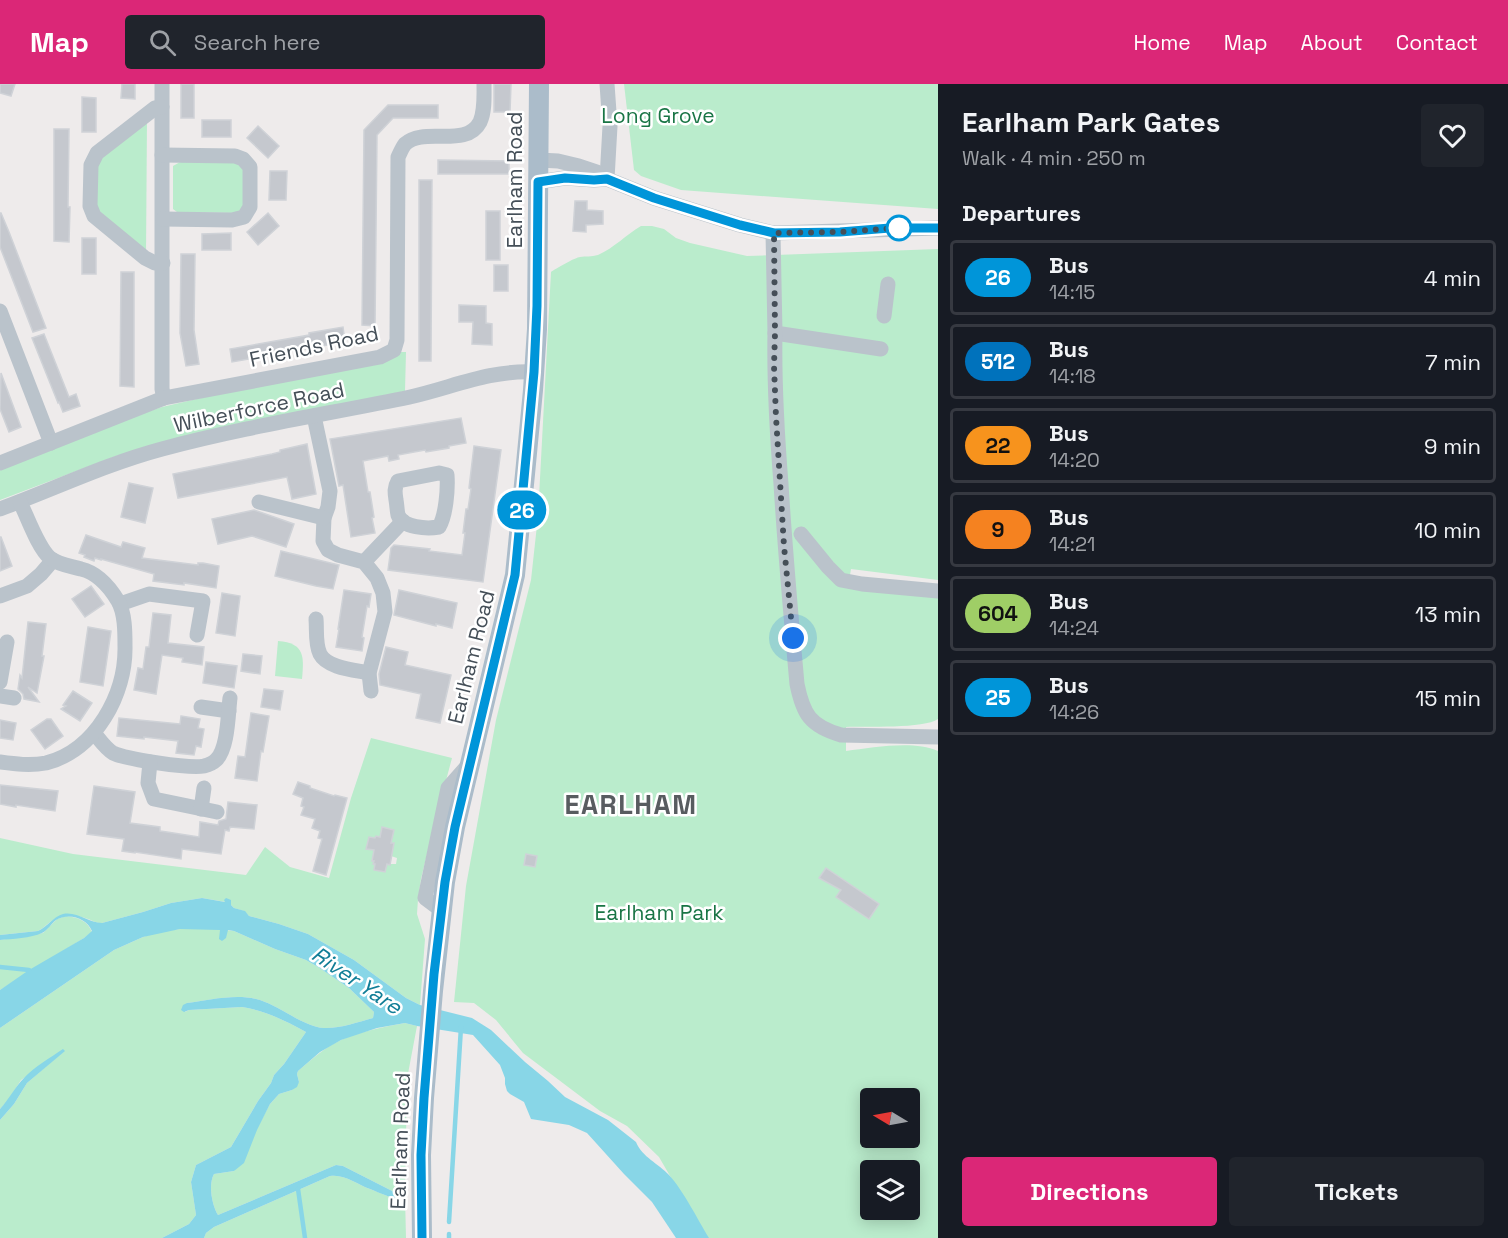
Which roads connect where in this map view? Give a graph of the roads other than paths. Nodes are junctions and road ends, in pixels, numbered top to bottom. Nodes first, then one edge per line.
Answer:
1 (162, 84) edge
2 (484, 84) edge
3 (539, 84) edge
4 (607, 84) edge
5 (162, 107) junction
6 (162, 155) junction
7 (539, 160) junction
8 (607, 179) junction
9 (538, 182) junction
10 (163, 219) junction
11 (938, 228) edge
12 (774, 233) junction
13 (163, 263) junction
14 (888, 284) dead end
15 (0, 311) edge
16 (884, 316) dead end
17 (775, 333) junction
18 (881, 349) dead end
19 (534, 372) junction
20 (164, 398) junction
21 (314, 416) junction
22 (51, 443) junction
23 (0, 463) edge
24 (20, 502) junction
25 (259, 502) dead end
26 (0, 509) edge
27 (783, 517) junction
28 (324, 518) junction
29 (403, 521) dead end
30 (801, 534) junction
31 (784, 546) junction
32 (52, 560) junction
33 (364, 562) junction
34 (938, 591) edge
35 (0, 596) edge
36 (120, 604) junction
37 (316, 619) dead end
38 (197, 635) dead end
39 (7, 642) dead end
40 (369, 673) junction
41 (0, 682) edge
42 (371, 691) dead end
43 (201, 707) dead end
44 (94, 733) junction
45 (938, 737) edge
46 (0, 762) edge
47 (150, 762) junction
48 (204, 788) dead end
49 (201, 809) junction
50 (217, 812) dead end
51 (422, 1238) edge

1 - 5 street
2 - 20 street, Friends Road
3 - 7 main road, Earlham Road
4 - 8 street
5 - 6 street
5 - 13 street
6 - 10 street
6 - 10 street
7 - 8 street
7 - 9 main road, Earlham Road
8 - 9 street
8 - 12 street
9 - 19 main road, Earlham Road
10 - 13 street
11 - 12 street
12 - 17 street
13 - 20 street
14 - 16 street
15 - 22 street
17 - 18 street
17 - 27 street
19 - 21 street, Wilberforce Road
19 - 51 main road, Earlham Road
20 - 22 street, Friends Road
21 - 24 street, Wilberforce Road
21 - 28 street
22 - 23 street, Friends Road
24 - 26 street, Wilberforce Road
24 - 32 street
25 - 28 street
27 - 30 street
27 - 31 street
28 - 33 street
29 - 33 street
30 - 31 street
30 - 34 street
31 - 45 street
32 - 35 street
32 - 36 street
33 - 40 street
36 - 38 street
36 - 44 street
37 - 40 street
39 - 41 street
40 - 42 street
43 - 47 street
44 - 46 street
44 - 47 street
47 - 49 street
48 - 49 street
49 - 50 street

